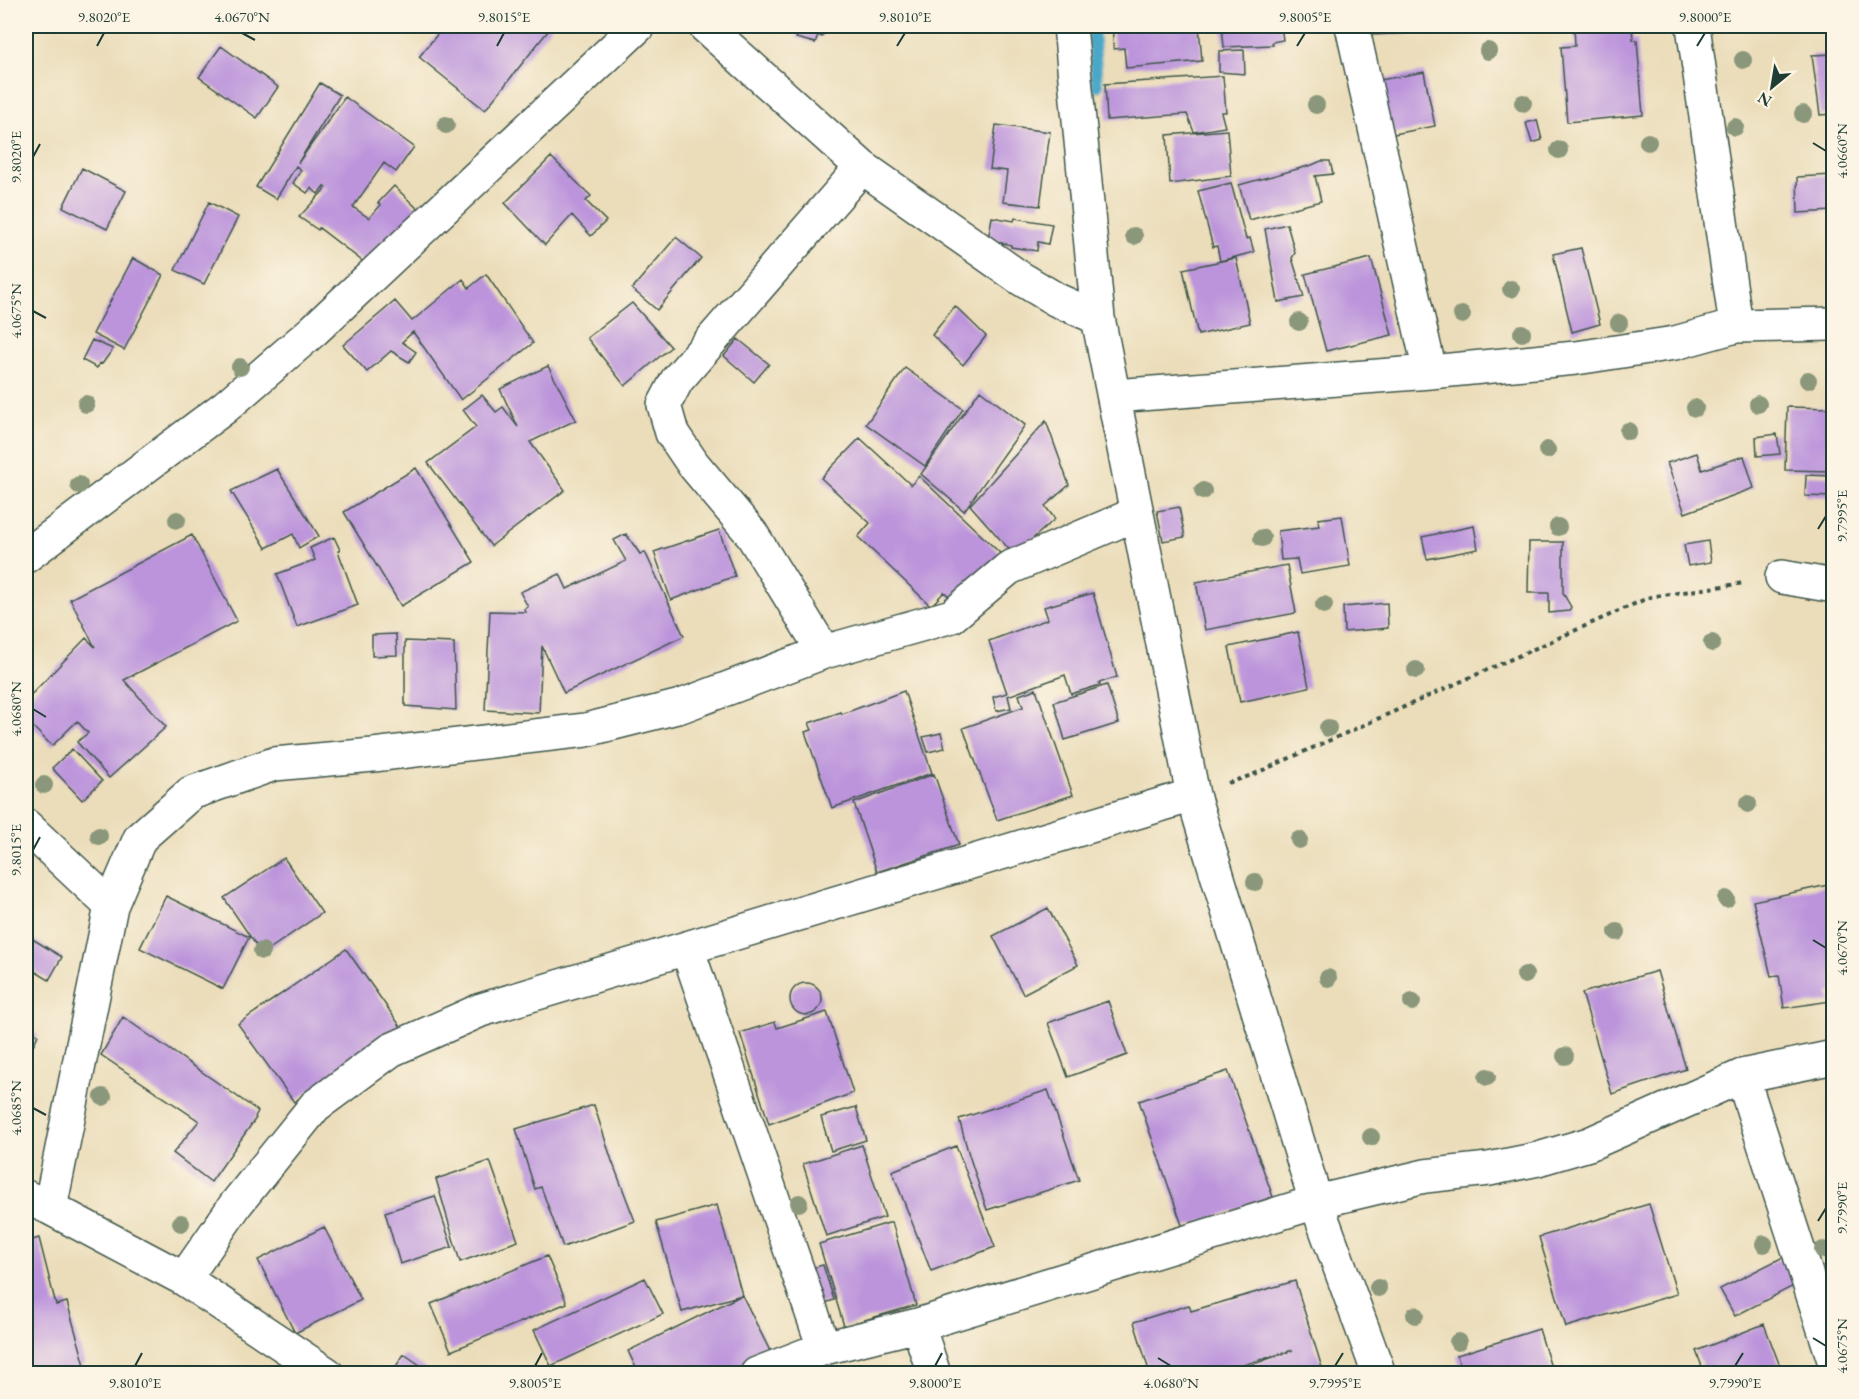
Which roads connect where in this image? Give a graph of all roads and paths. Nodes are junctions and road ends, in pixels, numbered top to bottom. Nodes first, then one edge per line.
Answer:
1 (638, 26) edge
2 (705, 26) edge
3 (1070, 26) edge
4 (1352, 26) edge
5 (1693, 26) edge
6 (862, 167) junction
7 (1098, 318) junction
8 (1833, 324) edge
9 (1736, 326) junction
10 (1430, 372) junction
11 (1114, 396) junction
12 (1136, 514) junction
13 (26, 556) edge
14 (1782, 577) joint
15 (1833, 586) edge
16 (824, 652) junction
17 (1193, 795) junction
18 (26, 826) edge
19 (111, 906) junction
20 (687, 948) junction
21 (1833, 1057) edge
22 (1742, 1076) junction
23 (38, 1202) edge
24 (1316, 1202) junction
25 (184, 1279) junction
26 (918, 1325) junction
27 (824, 1347) junction
28 (1833, 1360) edge
29 (327, 1374) edge
30 (757, 1374) edge
31 (934, 1374) edge
32 (1379, 1374) edge

1 - 13 street
2 - 6 street
3 - 7 street
4 - 10 street
5 - 9 street
6 - 7 street
6 - 16 street
7 - 11 street
8 - 9 street
9 - 10 street
10 - 11 street
11 - 12 street
12 - 16 street
12 - 17 street
14 - 15 street
14 - 17 path
16 - 19 street
17 - 20 street
17 - 24 street
18 - 19 street
19 - 23 street
20 - 25 street
20 - 27 street
21 - 22 street
22 - 24 street
22 - 28 street
23 - 25 street
24 - 26 street
24 - 32 street
25 - 29 street
26 - 27 street
26 - 31 street
27 - 30 street

